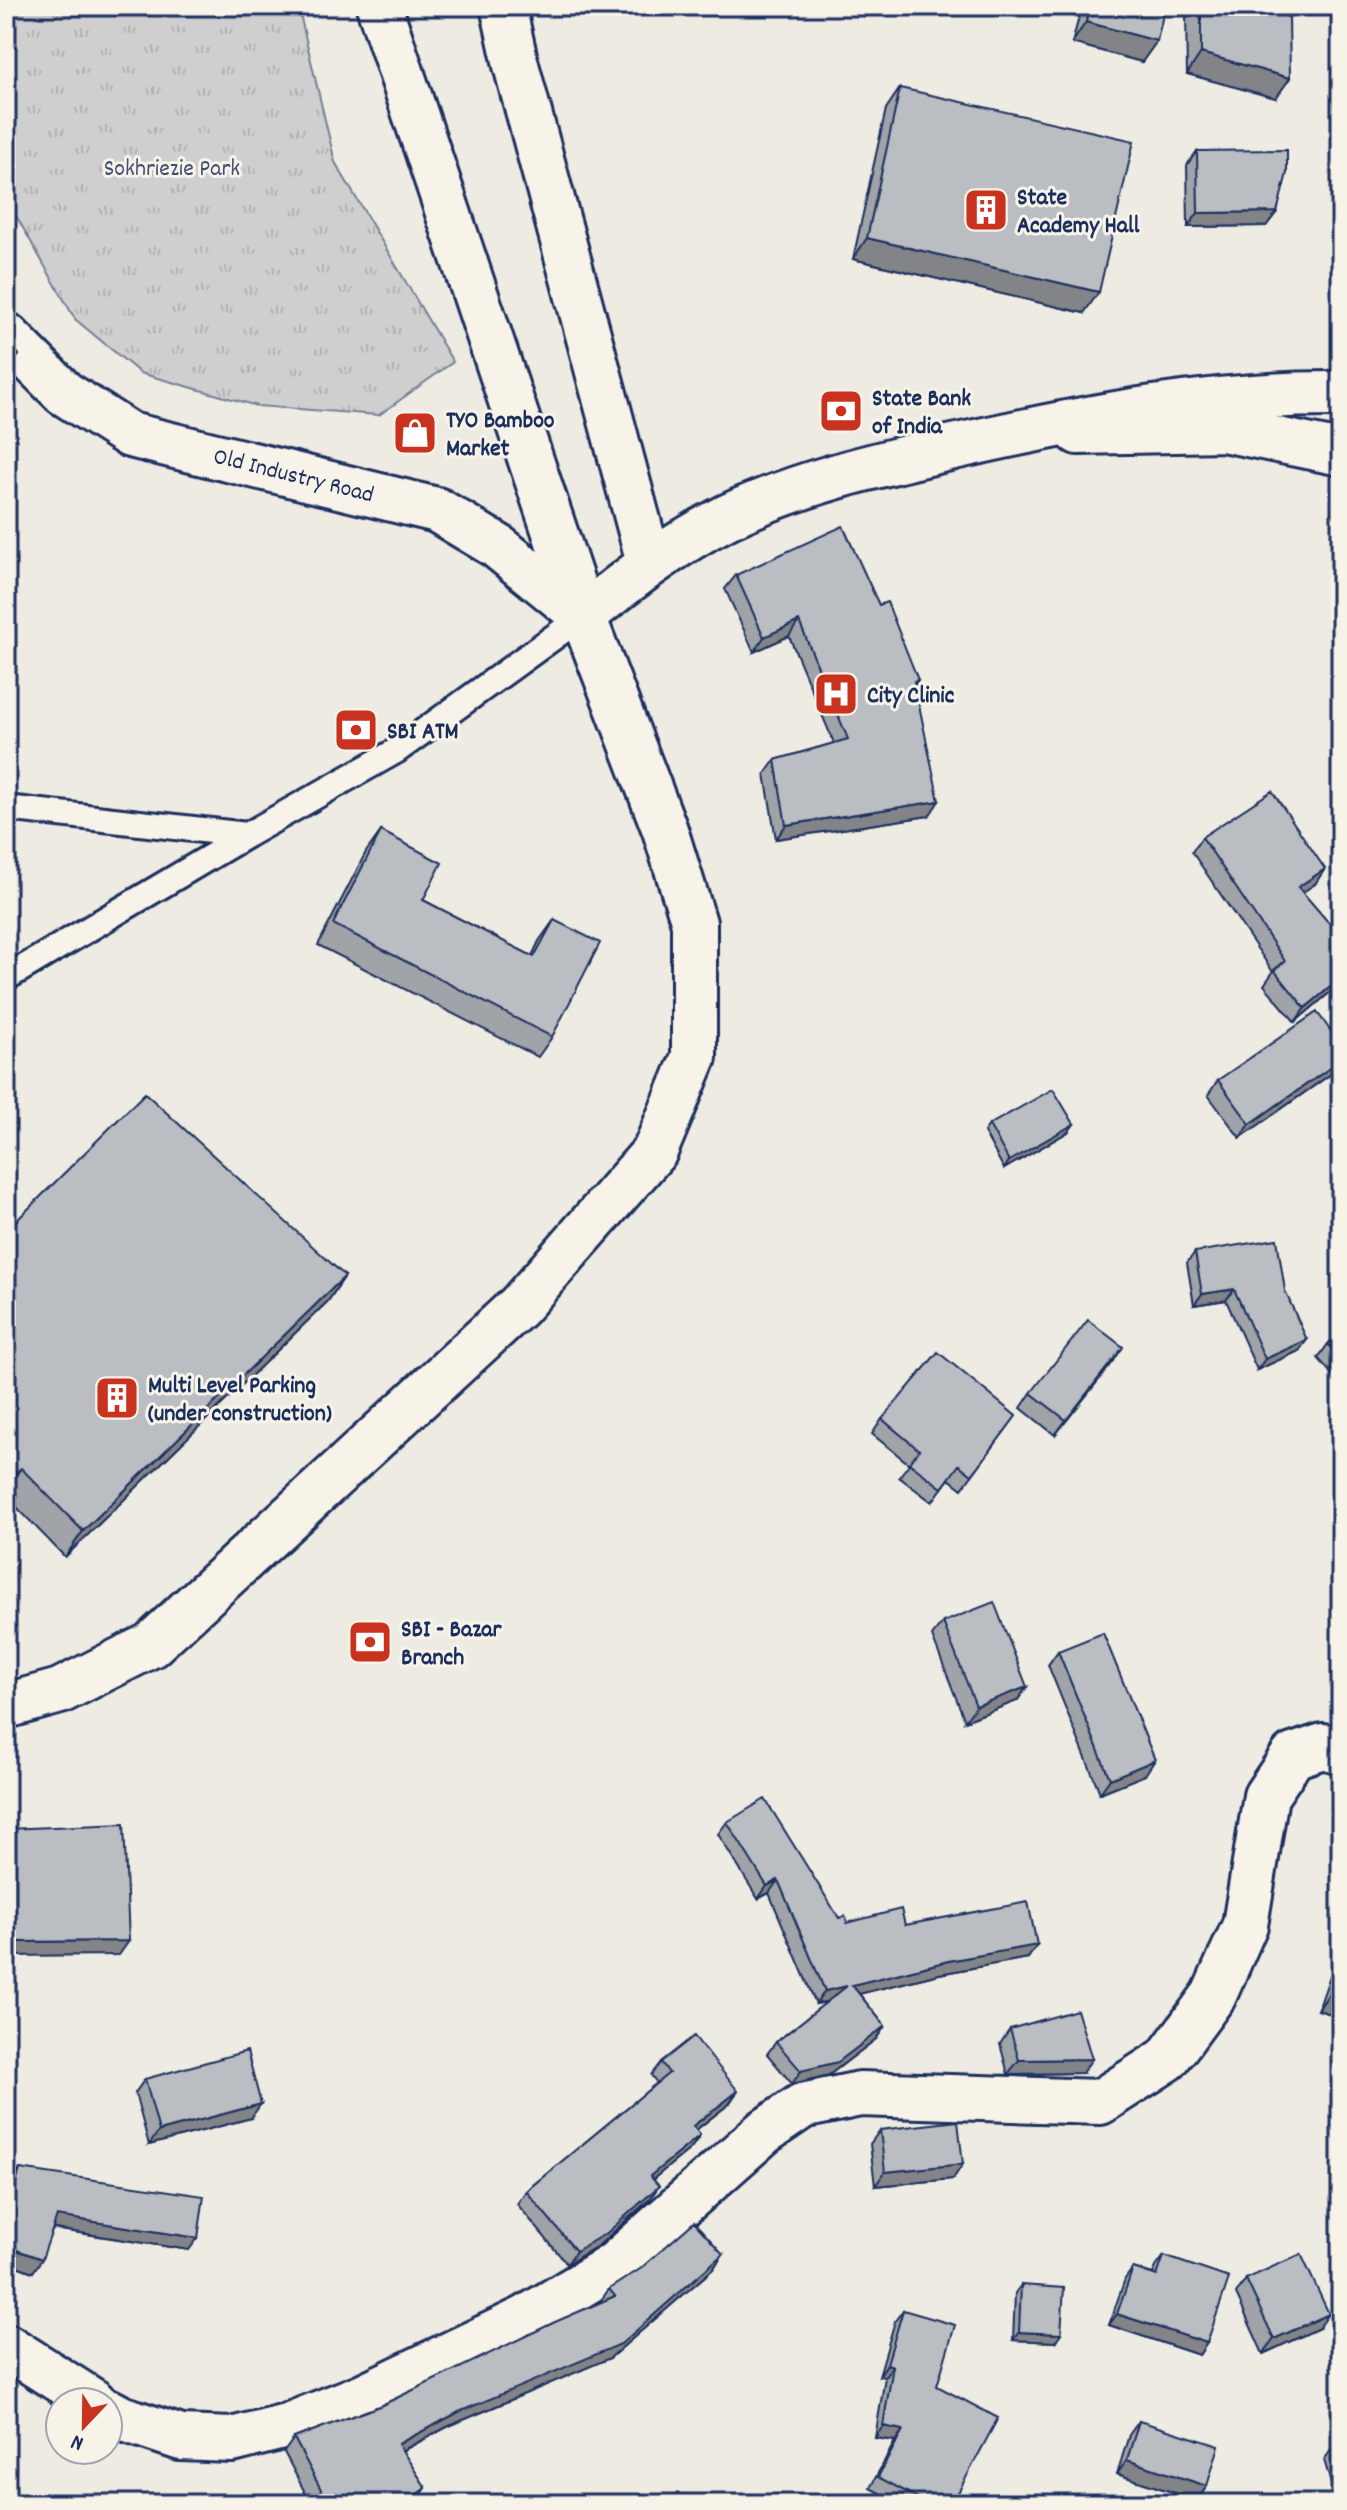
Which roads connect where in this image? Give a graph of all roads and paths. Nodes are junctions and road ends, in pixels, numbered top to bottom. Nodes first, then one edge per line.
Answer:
1 (379, 6) edge
2 (503, 6) edge
3 (6, 303) edge
4 (16, 347) edge
5 (1341, 394) edge
6 (1024, 431) junction
7 (1341, 453) edge
8 (649, 562) junction
9 (583, 616) junction
10 (6, 808) edge
11 (247, 835) junction
12 (6, 978) edge
13 (6, 1706) edge
14 (1341, 1751) edge
15 (6, 2346) edge
16 (69, 2386) edge
17 (124, 2419) edge

1 - 9 main road
2 - 8 main road
3 - 4 main road
4 - 9 main road, Old Industry Road
5 - 6 main road
6 - 7 main road
6 - 8 main road
8 - 9 main road
9 - 11 lane
9 - 13 main road
10 - 11 lane
11 - 12 lane
14 - 17 main road
15 - 16 main road

